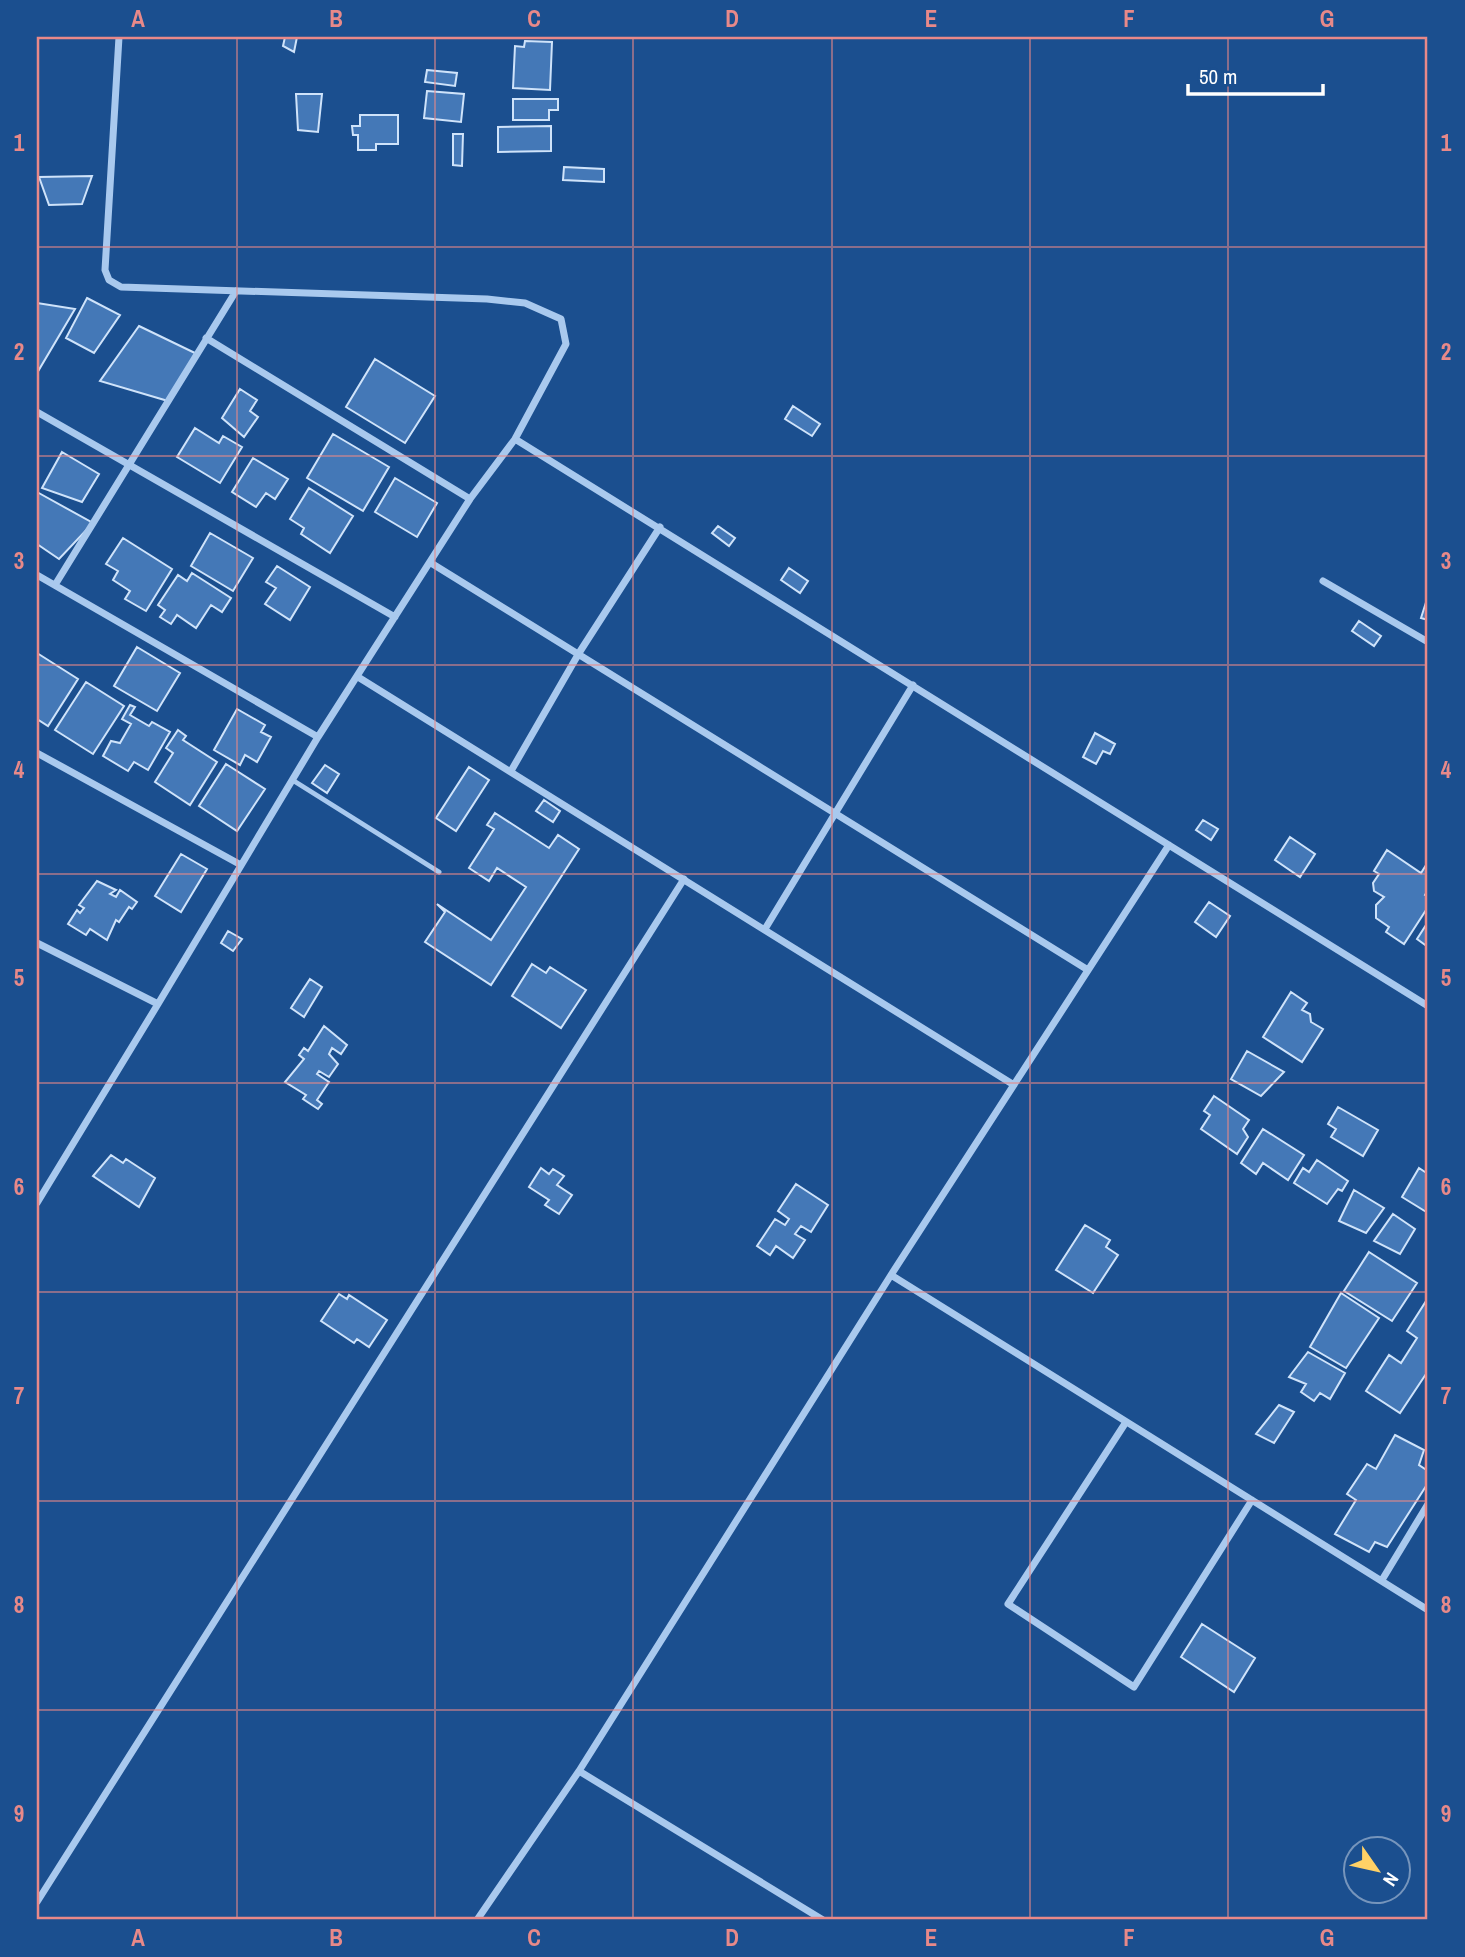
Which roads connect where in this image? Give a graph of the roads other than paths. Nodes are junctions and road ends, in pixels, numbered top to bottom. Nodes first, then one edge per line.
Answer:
1 (119, 37) edge
2 (236, 290) junction
3 (206, 338) junction
4 (37, 412) edge
5 (515, 439) junction
6 (128, 465) junction
7 (470, 499) junction
8 (660, 527) junction
9 (431, 564) junction
10 (37, 575) edge
11 (1323, 581) dead end
12 (55, 585) junction
13 (395, 617) junction
14 (1428, 642) edge
15 (579, 653) junction
16 (358, 677) junction
17 (913, 685) junction
18 (318, 737) junction
19 (37, 753) edge
20 (511, 771) junction
21 (293, 780) junction
22 (835, 813) junction
23 (1169, 845) junction
24 (241, 865) junction
25 (439, 873) dead end
26 (684, 879) junction
27 (765, 929) junction
28 (37, 943) edge
29 (1088, 970) junction
30 (158, 1004) junction
31 (1428, 1006) edge
32 (1014, 1084) junction
33 (37, 1203) edge
34 (891, 1275) junction
35 (1126, 1422) junction
36 (1252, 1500) junction
37 (1428, 1504) edge
38 (1382, 1580) junction
39 (1428, 1610) edge
40 (579, 1771) junction
41 (37, 1902) edge
42 (477, 1920) edge
43 (823, 1920) edge

1 - 2 street
2 - 3 street
2 - 5 street
3 - 6 street
3 - 7 street
4 - 6 street
5 - 7 street
5 - 8 street
6 - 12 street
6 - 13 street
7 - 9 street
8 - 15 street
8 - 17 street
9 - 13 street
9 - 15 street
10 - 12 street
11 - 14 street
12 - 18 street
13 - 16 street
15 - 20 street
15 - 22 street
16 - 18 street
16 - 20 street
17 - 22 street
17 - 23 street
18 - 21 street
19 - 24 street
20 - 26 street
21 - 24 street
21 - 25 lane
22 - 27 street
22 - 29 street
23 - 29 street
23 - 31 street
24 - 30 street
26 - 27 street
26 - 41 street
27 - 32 street
28 - 30 street
29 - 32 street
30 - 33 street
32 - 34 street
34 - 35 street
34 - 40 street
35 - 36 street
35 - 36 street
36 - 38 street
37 - 38 street
38 - 39 street
40 - 42 street
40 - 43 street

